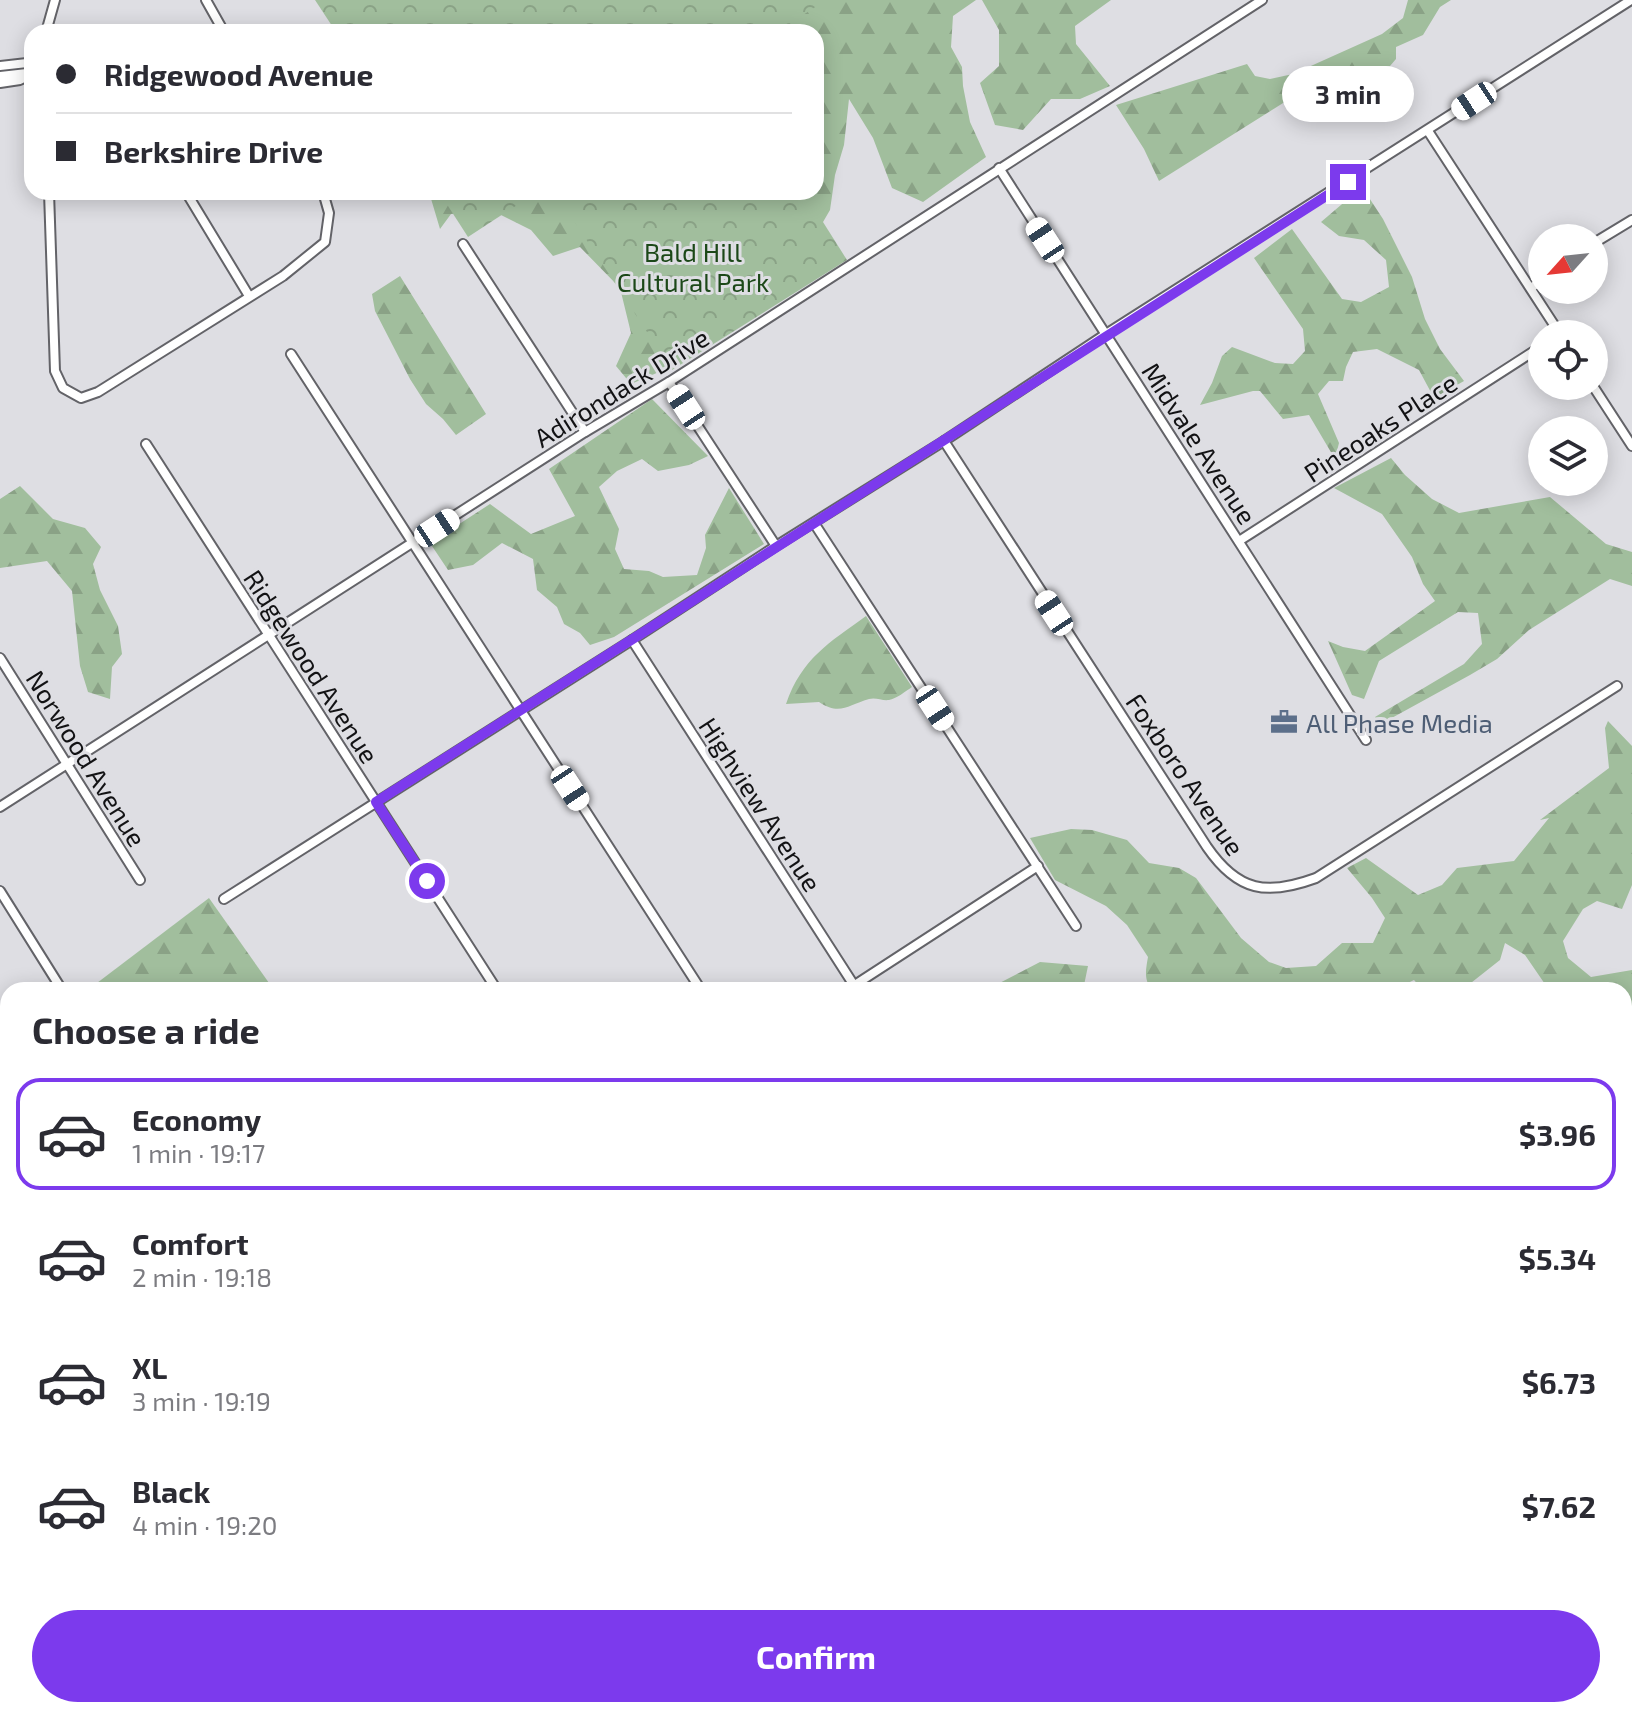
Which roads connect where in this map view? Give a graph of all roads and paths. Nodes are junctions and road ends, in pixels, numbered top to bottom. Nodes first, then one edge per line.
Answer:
1 (55, 0) edge
2 (206, 0) edge
3 (1262, 0) edge
4 (1631, 0) edge
5 (48, 24) edge
6 (220, 24) edge
7 (24, 63) edge
8 (0, 66) edge
9 (24, 72) edge
10 (0, 76) edge
11 (24, 77) edge
12 (0, 83) edge
13 (1428, 131) junction
14 (999, 168) junction
15 (49, 200) edge
16 (191, 200) edge
17 (325, 200) edge
18 (1632, 220) edge
19 (1608, 235) edge
20 (463, 244) dead end
21 (1528, 283) edge
22 (249, 296) junction
23 (1106, 334) junction
24 (291, 354) dead end
25 (1528, 355) edge
26 (669, 382) junction
27 (1602, 400) edge
28 (585, 432) junction
29 (944, 441) junction
30 (146, 444) dead end
31 (1632, 446) edge
32 (814, 523) junction
33 (1239, 541) junction
34 (413, 544) junction
35 (776, 546) junction
36 (269, 636) junction
37 (632, 640) junction
38 (0, 658) edge
39 (1617, 686) dead end
40 (520, 712) junction
41 (1366, 740) dead end
42 (67, 764) junction
43 (376, 802) junction
44 (0, 807) edge
45 (1038, 866) junction
46 (140, 880) dead end
47 (0, 891) edge
48 (224, 899) dead end
49 (1076, 926) dead end
50 (57, 982) edge
51 (489, 982) edge
52 (696, 982) edge
53 (848, 982) edge
54 (863, 982) edge

1 - 5 street
2 - 6 street
3 - 14 street, Adirondack Drive
4 - 13 street
7 - 8 street
9 - 10 street
11 - 12 street
13 - 21 street
13 - 23 street
14 - 23 street, Midvale Avenue
14 - 26 street, Adirondack Drive
15 - 22 street
16 - 22 street
17 - 22 street
18 - 19 street
20 - 28 street
23 - 29 street
23 - 33 street, Midvale Avenue
24 - 34 street
25 - 33 street, Pineoaks Place
26 - 28 street, Adirondack Drive
26 - 35 street
27 - 31 street
28 - 34 street, Adirondack Drive
29 - 32 street
29 - 39 street, Foxboro Avenue
30 - 36 street, Ridgewood Avenue
32 - 35 street
32 - 45 street
33 - 41 street, Midvale Avenue
34 - 36 street, Adirondack Drive
34 - 40 street
35 - 37 street
36 - 42 street, Adirondack Drive
36 - 43 street, Ridgewood Avenue
37 - 40 street
37 - 53 street, Highview Avenue
38 - 42 street, Norwood Avenue
40 - 43 street
40 - 52 street
42 - 44 street, Adirondack Drive
42 - 46 street, Norwood Avenue
43 - 48 street
43 - 51 street, Ridgewood Avenue
45 - 49 street
45 - 54 street
47 - 50 street

